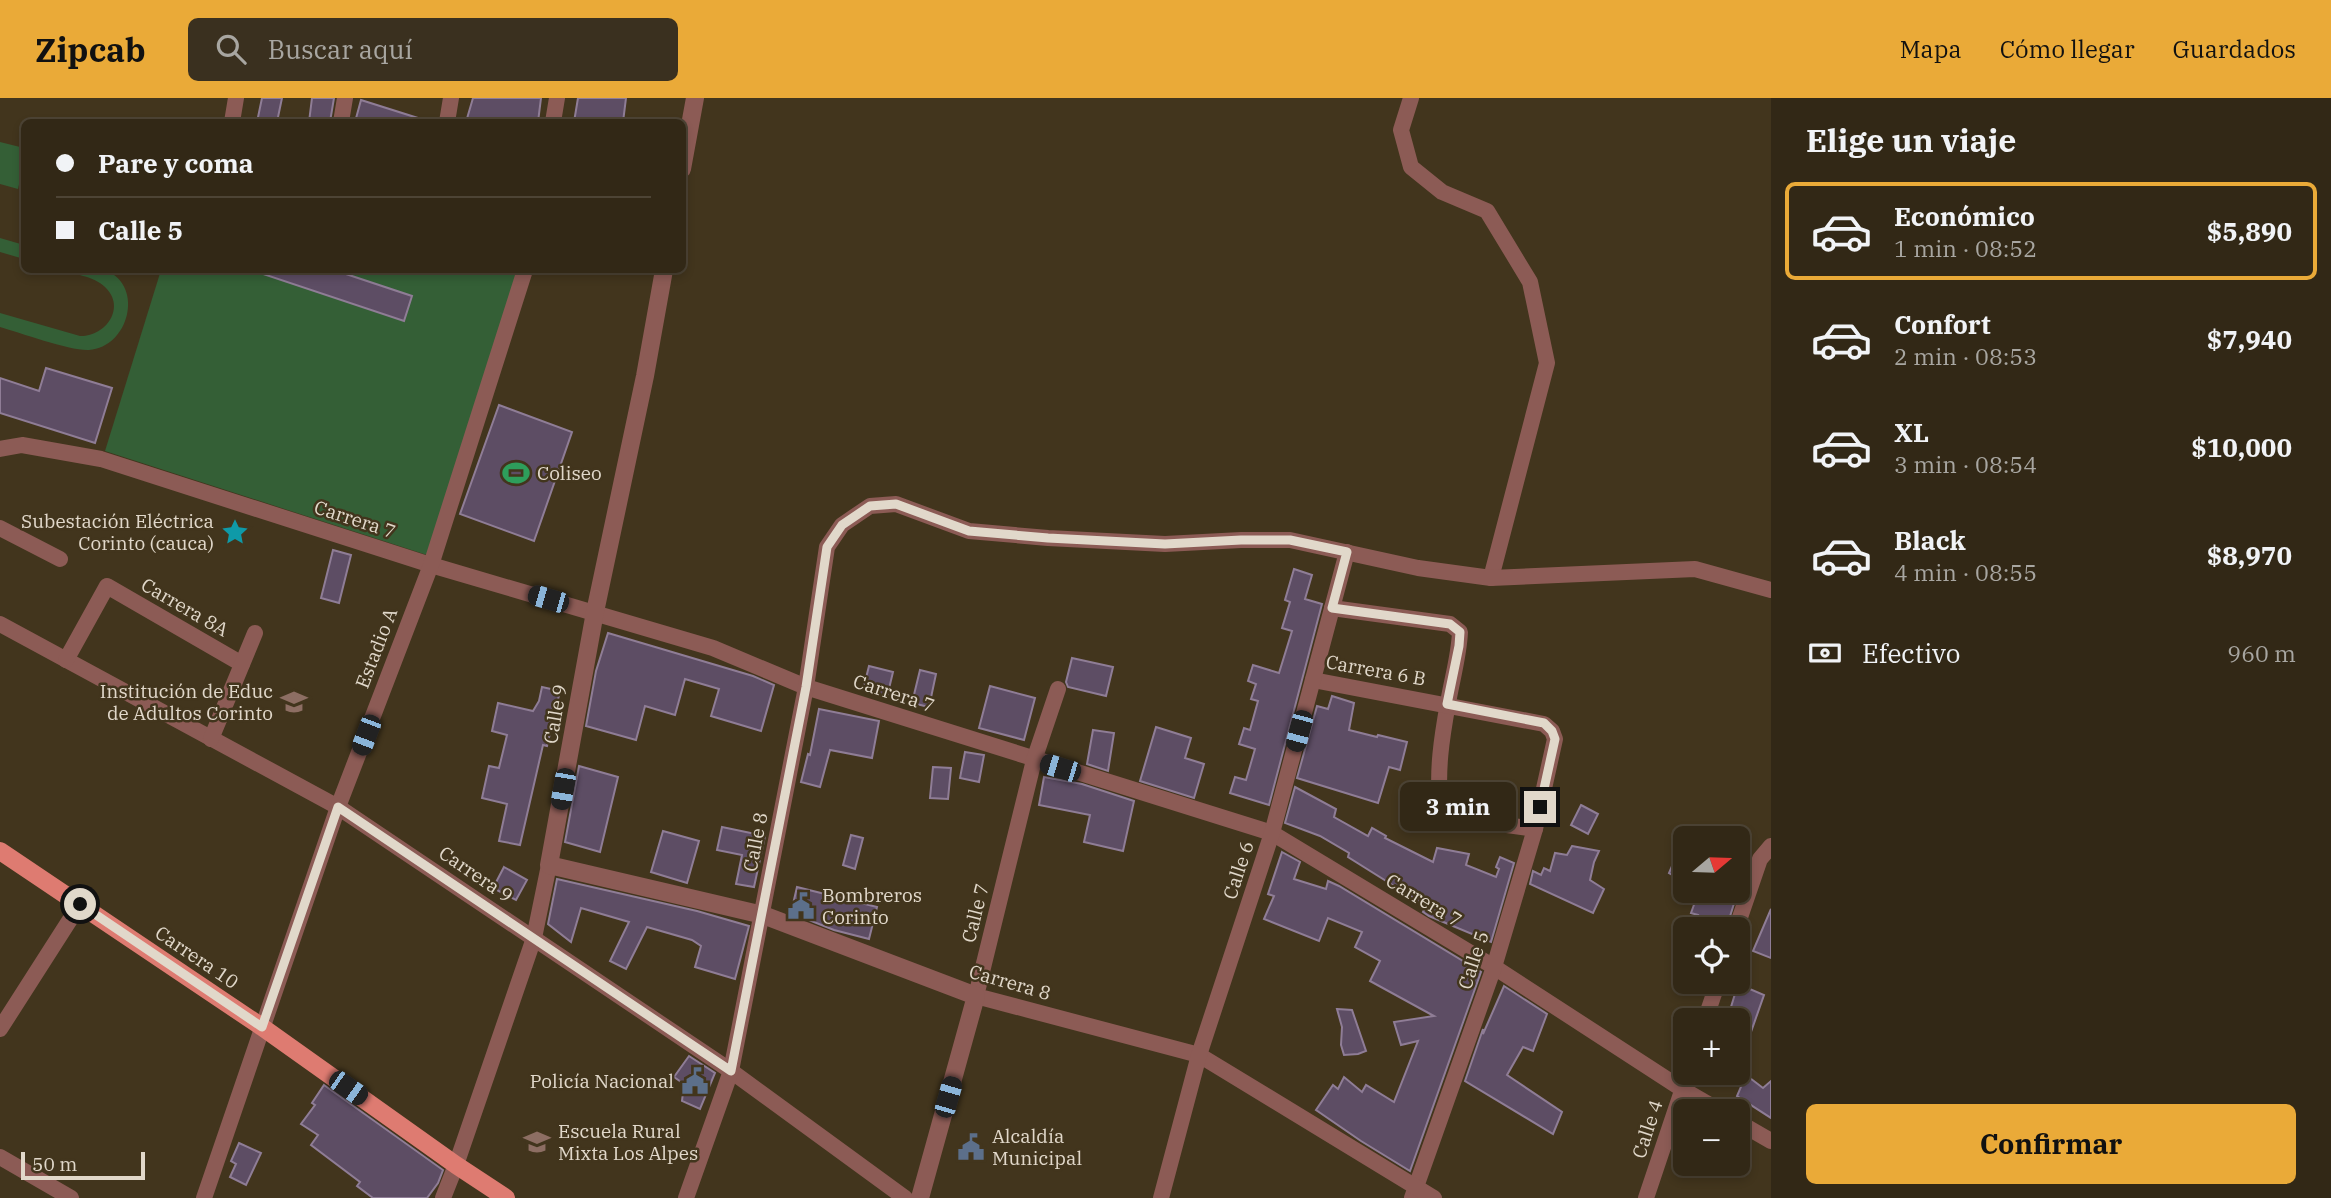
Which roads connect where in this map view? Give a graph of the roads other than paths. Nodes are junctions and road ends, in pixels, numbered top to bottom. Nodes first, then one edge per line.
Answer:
1 (236, 98) edge
2 (345, 98) edge
3 (451, 98) edge
4 (557, 98) edge
5 (695, 98) edge
6 (1410, 98) edge
7 (232, 119) edge
8 (342, 119) edge
9 (448, 119) edge
10 (554, 119) edge
11 (686, 147) edge
12 (524, 273) edge
13 (663, 273) edge
14 (0, 449) edge
15 (0, 528) edge
16 (1347, 552) junction
17 (60, 559) dead end
18 (430, 565) junction
19 (1491, 578) junction
20 (1771, 590) edge
21 (1332, 608) junction
22 (594, 612) junction
23 (0, 624) edge
24 (255, 634) dead end
25 (66, 660) junction
26 (242, 664) junction
27 (1313, 680) junction
28 (806, 687) junction
29 (1058, 689) dead end
30 (1447, 704) junction
31 (1552, 731) joint
32 (211, 739) junction
33 (1034, 760) junction
34 (338, 807) junction
35 (1535, 829) junction
36 (1272, 833) junction
37 (1771, 846) edge
38 (0, 851) edge
39 (549, 865) junction
40 (80, 904) junction
41 (763, 915) junction
42 (1740, 917) edge
43 (534, 938) junction
44 (1494, 967) junction
45 (976, 996) junction
46 (262, 1027) junction
47 (0, 1029) edge
48 (1199, 1055) junction
49 (731, 1071) junction
50 (1684, 1085) edge
51 (1682, 1089) junction
52 (1699, 1099) edge
53 (1750, 1129) edge
54 (1771, 1141) edge
55 (0, 1157) edge
56 (456, 1165) junction
57 (1414, 1192) edge
58 (71, 1198) edge
59 (204, 1198) edge
60 (443, 1198) edge
61 (506, 1198) edge
62 (685, 1198) edge
63 (905, 1198) edge
64 (920, 1198) edge
65 (1161, 1198) edge
66 (1434, 1198) edge
67 (1646, 1198) edge

1 - 7 street
2 - 8 street
3 - 9 street
4 - 10 street
5 - 11 street
6 - 19 street
12 - 18 street, Estadio A
13 - 22 street, Calle 9
14 - 18 street, Carrera 7
15 - 17 street
16 - 19 street
16 - 21 street, Calle 6
16 - 28 street, Calle 8
18 - 22 street, Carrera 7
18 - 34 street, Estadio A
19 - 20 street
21 - 27 street, Calle 6
21 - 30 street
22 - 28 street, Carrera 7
22 - 39 street, Calle 9
23 - 25 street, Carrera 9
24 - 26 street
25 - 26 street, Carrera 8A
25 - 32 street, Carrera 9
26 - 32 street
27 - 30 street, Carrera 6 B
27 - 36 street, Calle 6
28 - 33 street, Carrera 7
28 - 41 street, Calle 8
29 - 33 street, Calle 7
30 - 31 street, Carrera 6 B
30 - 35 street
31 - 35 street, Calle 5
32 - 34 street, Carrera 9
33 - 36 street, Carrera 7
33 - 45 street, Calle 7
34 - 43 street, Carrera 9
34 - 46 street, Estadio A
35 - 44 street, Calle 5
36 - 44 street, Carrera 7
36 - 48 street, Calle 6
37 - 42 street
38 - 40 main road, Carrera 10
39 - 41 street, Carrera 8
39 - 43 street, Calle 9
40 - 46 main road, Carrera 10
40 - 47 street
41 - 45 street, Carrera 8
41 - 49 street, Calle 8
43 - 49 street, Carrera 9
43 - 56 street, Calle 9
44 - 51 street, Carrera 7
44 - 57 street, Calle 5
45 - 48 street, Carrera 8
45 - 64 street, Calle 7
46 - 56 main road, Carrera 10
46 - 59 street, Estadio A
48 - 57 street, Carrera 8
48 - 65 street, Calle 6
49 - 62 street, Calle 8
49 - 63 street, Carrera 9
50 - 51 street, Calle 4
51 - 52 street, Carrera 7
51 - 67 street, Calle 4
53 - 54 street
55 - 58 street
56 - 60 street, Calle 9
56 - 61 main road, Carrera 10
57 - 66 street, Carrera 8

